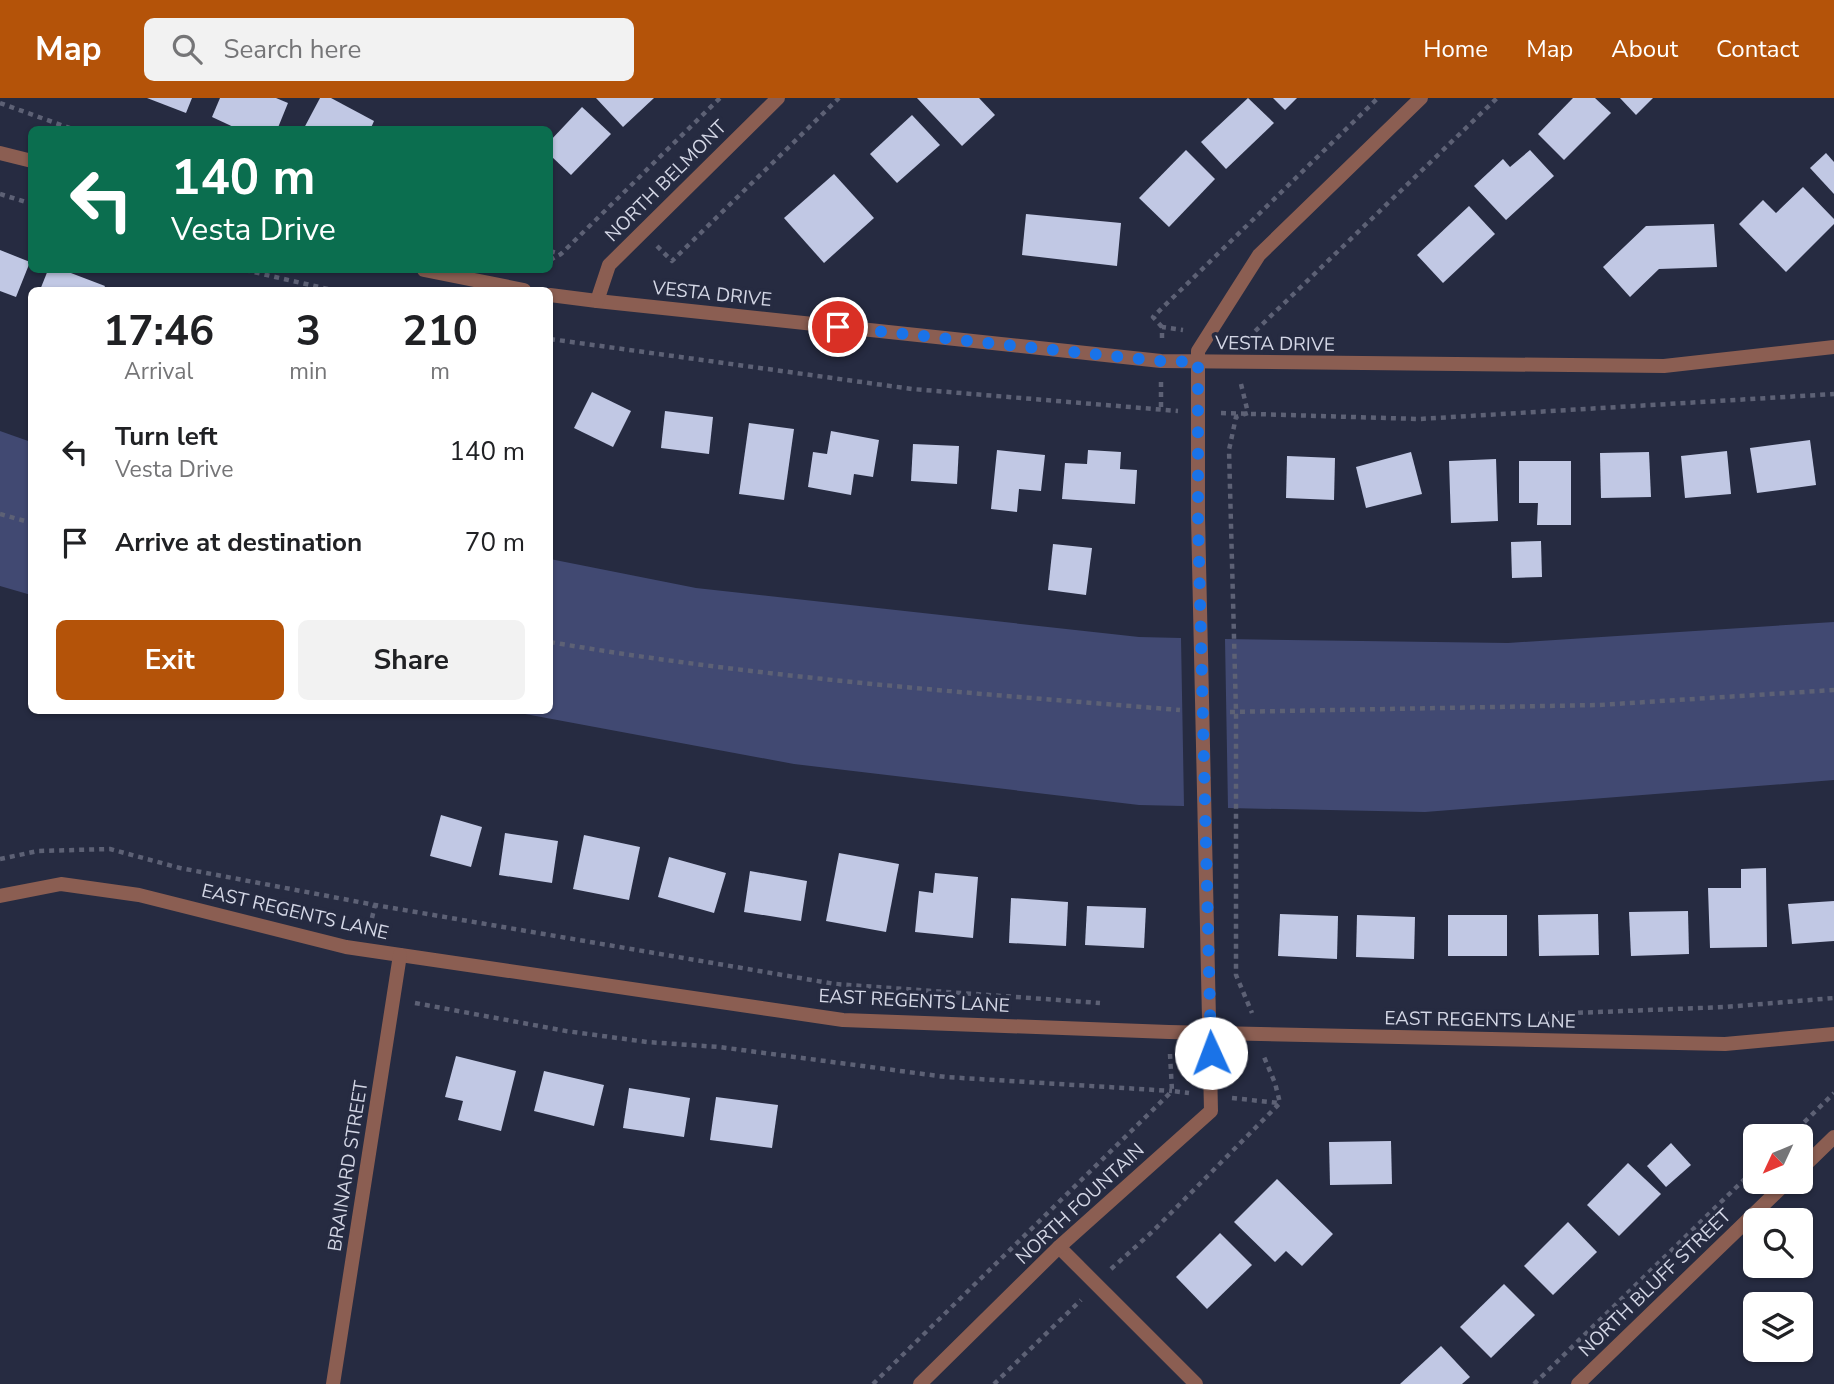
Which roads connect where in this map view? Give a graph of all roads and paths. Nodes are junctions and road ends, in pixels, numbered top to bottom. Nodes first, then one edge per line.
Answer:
1 (720, 98) edge
2 (778, 98) edge
3 (839, 98) edge
4 (1378, 98) edge
5 (1421, 98) edge
6 (1497, 98) edge
7 (0, 103) edge
8 (64, 126) edge
9 (0, 153) edge
10 (28, 161) edge
11 (0, 194) edge
12 (28, 203) edge
13 (657, 246) dead end
14 (553, 252) edge
15 (561, 254) junction
16 (553, 258) edge
17 (258, 273) edge
18 (439, 273) edge
19 (319, 287) edge
20 (509, 287) edge
21 (553, 295) edge
22 (597, 302) junction
23 (1162, 327) dead end
24 (553, 339) edge
25 (1834, 347) edge
26 (1198, 362) junction
27 (1239, 362) junction
28 (1834, 394) edge
29 (1198, 413) junction
30 (1248, 413) junction
31 (0, 513) edge
32 (28, 522) edge
33 (553, 643) edge
34 (1834, 690) edge
35 (1181, 710) dead end
36 (1233, 712) junction
37 (0, 859) edge
38 (2, 895) edge
39 (375, 905) junction
40 (372, 918) dead end
41 (400, 955) junction
42 (1834, 998) edge
43 (415, 1003) dead end
44 (1112, 1004) dead end
45 (1538, 1014) dead end
46 (1211, 1031) junction
47 (1169, 1032) junction
48 (1253, 1034) junction
49 (1834, 1034) edge
50 (1172, 1091) junction
51 (1834, 1093) edge
52 (1211, 1096) junction
53 (1280, 1103) junction
54 (1802, 1124) edge
55 (1834, 1137) edge
56 (1813, 1157) edge
57 (1743, 1181) edge
58 (1775, 1194) edge
59 (1059, 1247) junction
60 (1096, 1284) junction
61 (333, 1384) edge
62 (873, 1384) edge
63 (920, 1384) edge
64 (994, 1384) edge
65 (1196, 1384) edge
66 (1534, 1384) edge
67 (1578, 1384) edge

1 - 15 path
2 - 22 street, NORTH BELMONT
3 - 13 path
4 - 23 path
5 - 26 street
6 - 27 path
7 - 8 path
9 - 10 street
11 - 12 path
14 - 15 path
15 - 16 path
17 - 19 path
18 - 20 street
21 - 22 street, VESTA DRIVE
22 - 26 street, VESTA DRIVE
24 - 29 path
25 - 27 street, VESTA DRIVE
26 - 27 street, VESTA DRIVE
26 - 29 street, NORTH FOUNTAIN
27 - 30 path
28 - 30 path
29 - 30 path
29 - 46 street, NORTH FOUNTAIN
30 - 36 path
31 - 32 path
33 - 35 path
34 - 36 path
36 - 48 path
37 - 39 path
38 - 41 street, EAST REGENTS LANE
39 - 40 path
39 - 44 path
41 - 47 street, EAST REGENTS LANE
41 - 61 street, BRAINARD STREET
42 - 45 path
43 - 50 path
46 - 47 street, EAST REGENTS LANE
46 - 48 street, EAST REGENTS LANE
46 - 52 street, NORTH FOUNTAIN
47 - 50 path
48 - 49 street, EAST REGENTS LANE
48 - 53 path
50 - 52 path
50 - 62 path
51 - 54 path
52 - 53 path
52 - 59 street, NORTH FOUNTAIN
53 - 60 path
55 - 56 street
57 - 66 path
58 - 67 street, NORTH BLUFF STREET
59 - 60 street
59 - 63 street, NORTH FOUNTAIN
60 - 64 path
60 - 65 street

